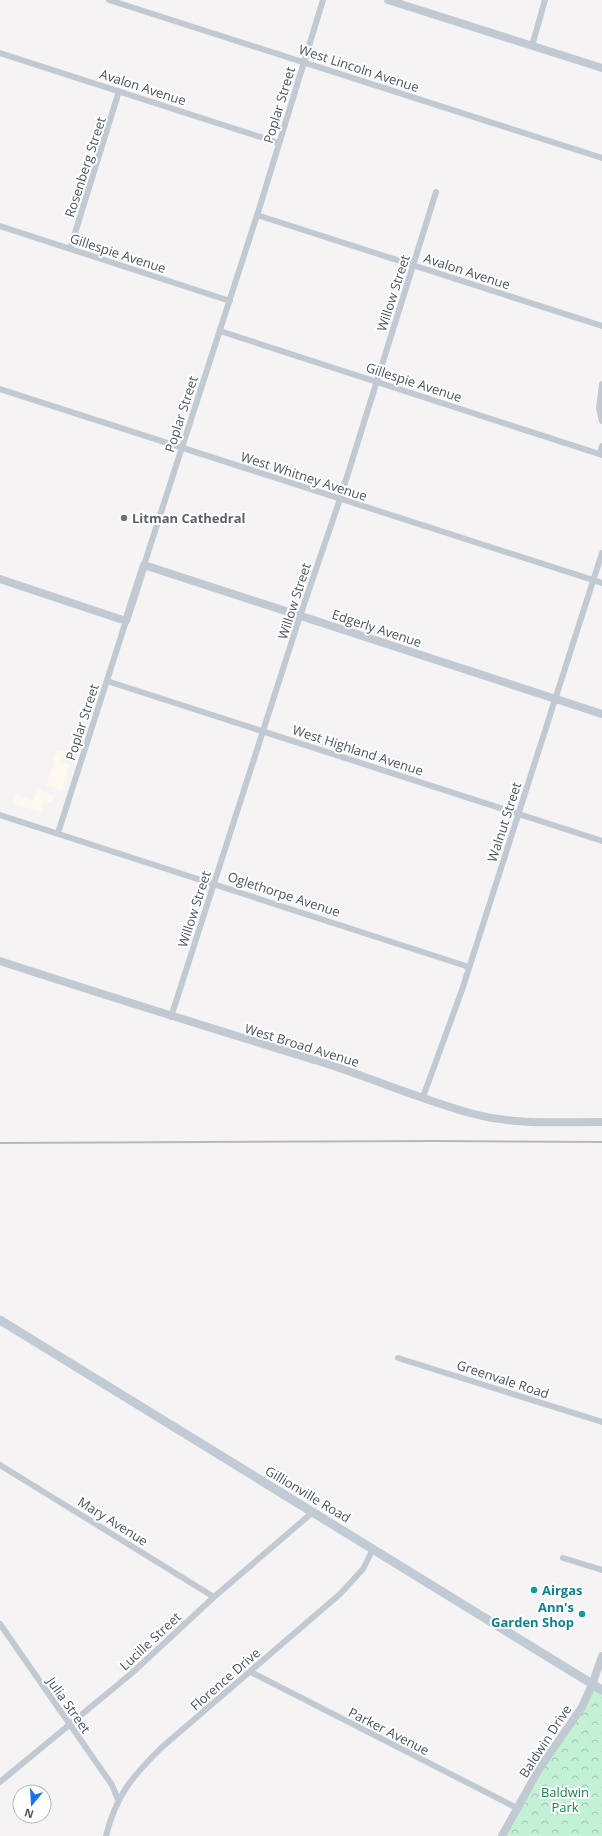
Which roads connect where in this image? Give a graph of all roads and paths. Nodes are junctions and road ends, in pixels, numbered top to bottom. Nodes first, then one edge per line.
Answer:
1 (109, 0) edge
2 (323, 0) edge
3 (388, 0) edge
4 (545, 0) edge
5 (532, 46) junction
6 (0, 53) edge
7 (304, 62) junction
8 (602, 68) edge
9 (119, 91) junction
10 (279, 143) junction
11 (602, 158) edge
12 (436, 192) dead end
13 (257, 215) junction
14 (0, 226) edge
15 (70, 249) junction
16 (413, 265) junction
17 (230, 301) junction
18 (602, 326) edge
19 (220, 332) junction
20 (376, 381) junction
21 (602, 384) edge
22 (0, 389) edge
23 (602, 421) edge
24 (602, 446) edge
25 (182, 448) junction
26 (601, 455) edge
27 (340, 499) junction
28 (602, 553) edge
29 (144, 565) junction
30 (0, 579) edge
31 (593, 581) junction
32 (602, 583) edge
33 (300, 616) junction
34 (126, 621) junction
35 (107, 681) junction
36 (555, 699) junction
37 (602, 714) edge
38 (263, 732) junction
39 (518, 814) junction
40 (0, 815) edge
41 (58, 833) junction
42 (602, 842) edge
43 (214, 883) junction
44 (0, 962) edge
45 (469, 967) junction
46 (171, 1017) junction
47 (423, 1097) junction
48 (602, 1122) edge
49 (0, 1320) edge
50 (398, 1358) dead end
51 (602, 1422) edge
52 (0, 1465) edge
53 (312, 1512) junction
54 (373, 1549) junction
55 (563, 1558) dead end
56 (602, 1570) edge
57 (214, 1596) junction
58 (0, 1624) edge
59 (602, 1656) edge
60 (251, 1672) junction
61 (592, 1685) junction
62 (602, 1690) edge
63 (69, 1725) junction
64 (0, 1782) edge
65 (118, 1800) junction
66 (517, 1808) junction
67 (106, 1836) edge
68 (502, 1836) edge

1 - 7 street, West Lincoln Avenue
2 - 7 street, Poplar Street
3 - 5 street
4 - 5 street
5 - 8 street
6 - 9 street, Avalon Avenue
7 - 10 street, Poplar Street
7 - 11 street, West Lincoln Avenue
9 - 10 street, Avalon Avenue
9 - 15 street, Rosenberg Street
10 - 13 street, Poplar Street
12 - 16 street, Willow Street
13 - 16 street, Avalon Avenue
13 - 17 street, Poplar Street
14 - 15 street, Gillespie Avenue
15 - 17 street, Gillespie Avenue
16 - 18 street, Avalon Avenue
16 - 20 street, Willow Street
17 - 19 street, Poplar Street
19 - 20 street, Gillespie Avenue
19 - 25 street, Poplar Street
20 - 26 street, Gillespie Avenue
20 - 27 street, Willow Street
21 - 23 street
22 - 25 street, West Whitney Avenue
24 - 26 street
25 - 27 street, West Whitney Avenue
25 - 29 street, Poplar Street
27 - 31 street, West Whitney Avenue
27 - 33 street, Willow Street
28 - 31 street, Walnut Street
29 - 33 street, Edgerly Avenue
29 - 34 street, Poplar Street
30 - 34 street
31 - 32 street, West Whitney Avenue
31 - 36 street, Walnut Street
33 - 36 street, Edgerly Avenue
33 - 38 street, Willow Street
34 - 35 street, Poplar Street
35 - 38 street, West Highland Avenue
35 - 41 street, Poplar Street
36 - 37 street, Edgerly Avenue
36 - 39 street, Walnut Street
38 - 39 street, West Highland Avenue
38 - 43 street, Willow Street
39 - 42 street, West Highland Avenue
39 - 45 street, Walnut Street
40 - 41 street, Oglethorpe Avenue
41 - 43 street, Oglethorpe Avenue
43 - 45 street, Oglethorpe Avenue
43 - 46 street, Willow Street
44 - 46 street, West Broad Avenue
45 - 47 street, Walnut Street
46 - 47 street, West Broad Avenue
47 - 48 street, West Broad Avenue
49 - 53 main road, Gillionville Road
50 - 51 street, Greenvale Road
52 - 57 street, Mary Avenue
53 - 54 main road, Gillionville Road
53 - 57 street, Lucille Street
54 - 60 street, Florence Drive
54 - 61 main road, Gillionville Road
55 - 56 street
57 - 63 street, Lucille Street
58 - 63 street, Julia Street
59 - 61 street, Baldwin Drive
60 - 65 street, Florence Drive
60 - 66 street, Parker Avenue
61 - 62 main road, Gillionville Road
61 - 66 street, Baldwin Drive
63 - 64 street, Lucille Street
63 - 65 street, Julia Street
65 - 67 street, Florence Drive
66 - 68 street, Baldwin Drive

